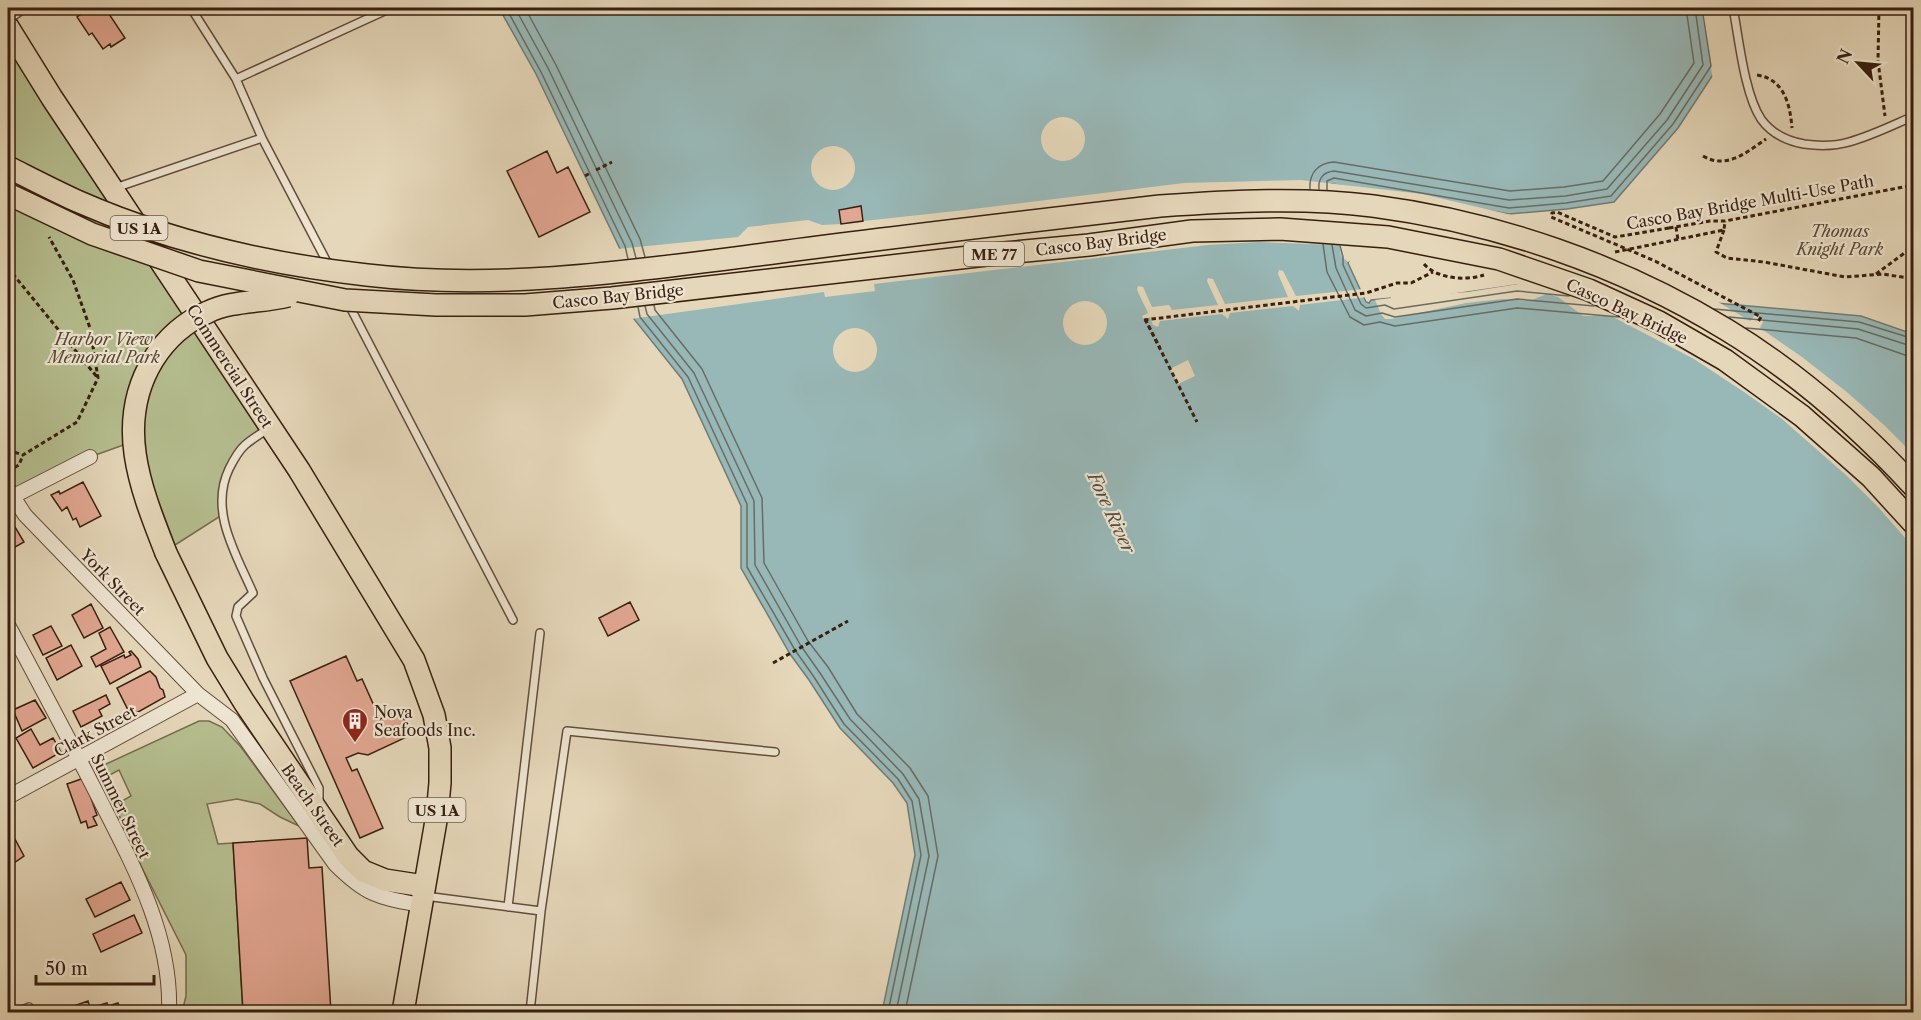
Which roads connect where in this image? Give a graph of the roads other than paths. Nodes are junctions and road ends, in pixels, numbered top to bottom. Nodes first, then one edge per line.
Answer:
1 (25, 8) edge
2 (391, 8) edge
3 (1732, 8) edge
4 (194, 9) edge
5 (8, 20) edge
6 (8, 27) edge
7 (236, 79) junction
8 (1914, 116) edge
9 (262, 138) junction
10 (8, 167) edge
11 (113, 189) junction
12 (8, 194) edge
13 (338, 285) dead end
14 (301, 292) junction
15 (344, 295) dead end
16 (270, 428) junction
17 (90, 457) dead end
18 (1914, 488) edge
19 (9, 495) edge
20 (1914, 524) edge
21 (513, 620) dead end
22 (8, 625) edge
23 (540, 633) dead end
24 (198, 694) junction
25 (775, 752) dead end
26 (79, 758) junction
27 (8, 796) edge
28 (319, 811) junction
29 (423, 895) junction
30 (508, 907) junction
31 (541, 911) junction
32 (17, 1012) edge
33 (31, 1012) edge
34 (169, 1012) edge
35 (404, 1012) edge
36 (530, 1012) edge

1 - 5 lane
2 - 7 lane
3 - 8 lane
4 - 7 lane
6 - 11 main road, Commercial Street / US 1A
7 - 9 lane
9 - 11 lane
9 - 13 lane
10 - 18 main road, Casco Bay Bridge / ME 77, bridge
11 - 16 main road, Commercial Street / US 1A
12 - 14 main road, Casco Bay Bridge / ME 77, bridge
14 - 20 main road, Casco Bay Bridge / ME 77, bridge
14 - 28 main road, bridge
15 - 21 lane
16 - 28 lane
16 - 29 main road, Commercial Street / US 1A
17 - 19 street
19 - 24 street, York Street
22 - 26 street, Summer Street
23 - 30 lane
24 - 26 street, Clark Street
24 - 29 street, Beach Street
25 - 31 lane
26 - 27 street, Clark Street
26 - 34 street, Summer Street
28 - 29 main road
29 - 30 lane
29 - 35 main road, US 1A
30 - 31 lane
31 - 36 lane
32 - 33 lane

